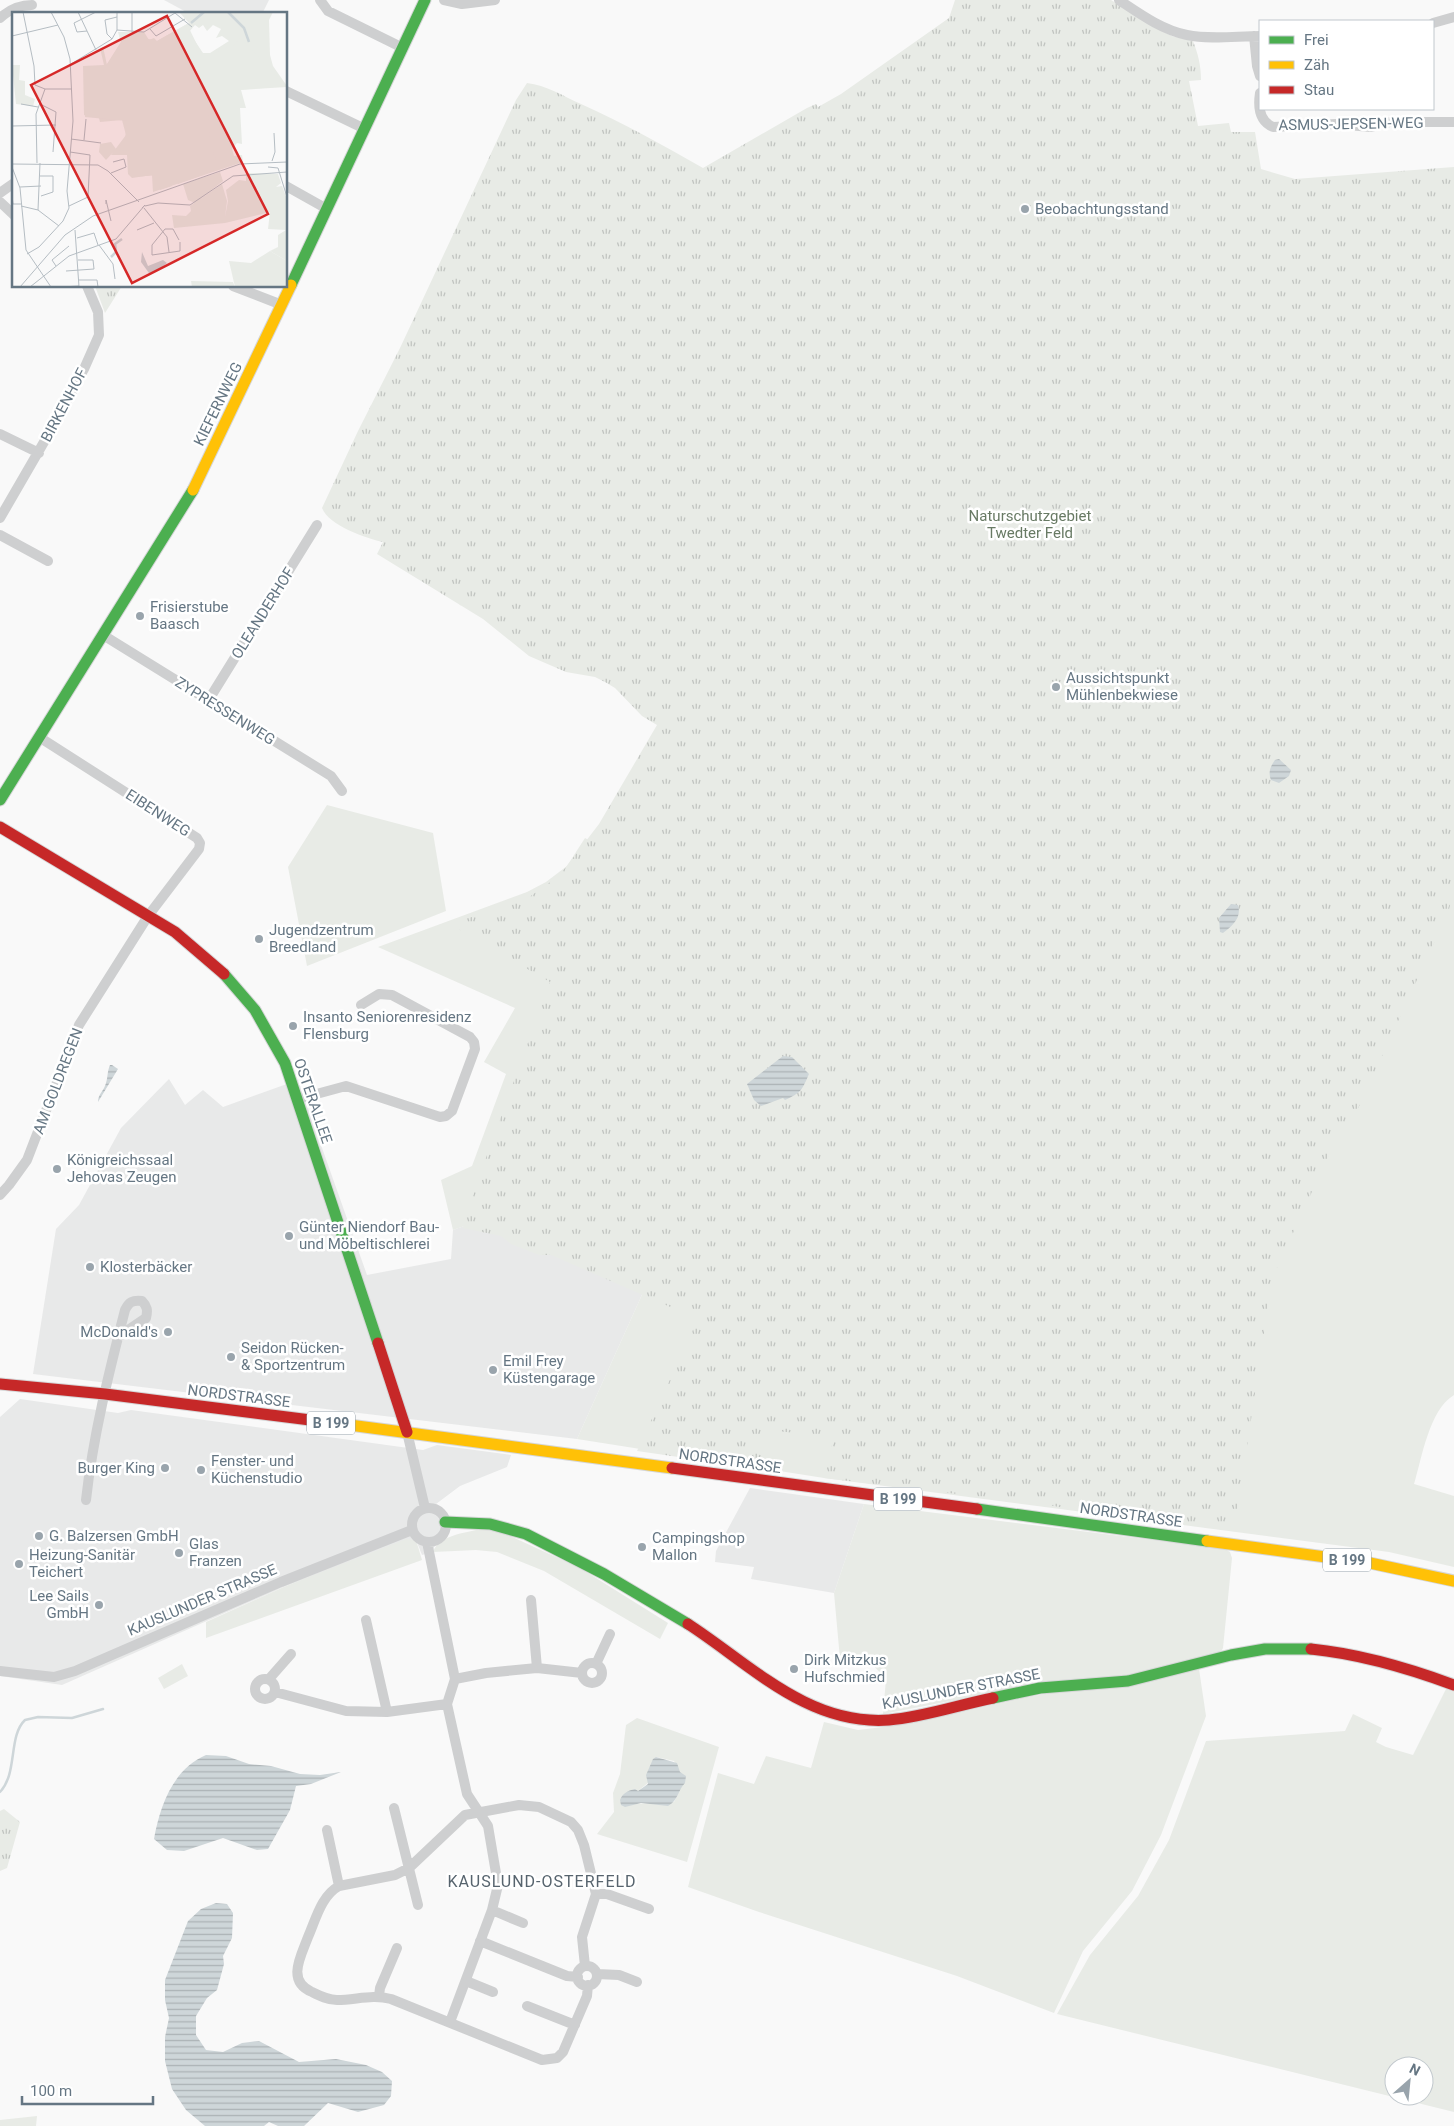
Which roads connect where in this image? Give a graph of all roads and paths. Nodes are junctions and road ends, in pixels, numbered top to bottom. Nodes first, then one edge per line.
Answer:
1 (320, 0) edge
2 (425, 0) edge
3 (444, 0) edge
4 (495, 0) edge
5 (1119, 0) edge
6 (33, 6) edge
7 (1454, 16) edge
8 (0, 18) edge
9 (1434, 23) edge
10 (1257, 36) edge
11 (403, 48) junction
12 (1259, 73) edge
13 (288, 92) edge
14 (1261, 110) edge
15 (1454, 122) edge
16 (364, 129) junction
17 (12, 184) edge
18 (288, 187) edge
19 (0, 193) edge
20 (0, 202) edge
21 (327, 209) junction
22 (12, 213) edge
23 (88, 288) edge
24 (238, 288) edge
25 (282, 305) junction
26 (0, 434) edge
27 (39, 453) junction
28 (0, 518) edge
29 (317, 524) dead end
30 (0, 535) edge
31 (48, 561) dead end
32 (103, 634) junction
33 (208, 701) junction
34 (39, 737) junction
35 (342, 792) dead end
36 (0, 800) edge
37 (0, 828) edge
38 (148, 916) junction
39 (361, 1005) dead end
40 (298, 1099) junction
41 (0, 1195) edge
42 (118, 1338) dead end
43 (0, 1384) edge
44 (105, 1394) junction
45 (408, 1432) junction
46 (86, 1500) dead end
47 (425, 1508) junction
48 (445, 1522) junction
49 (412, 1530) junction
50 (427, 1542) junction
51 (1454, 1581) edge
52 (531, 1600) dead end
53 (366, 1620) dead end
54 (610, 1634) dead end
55 (291, 1654) dead end
56 (596, 1664) junction
57 (537, 1668) junction
58 (0, 1671) edge
59 (582, 1673) junction
60 (269, 1679) junction
61 (455, 1679) junction
62 (1454, 1685) edge
63 (275, 1692) junction
64 (447, 1704) junction
65 (387, 1712) junction
66 (394, 1808) dead end
67 (478, 1812) junction
68 (326, 1830) dead end
69 (409, 1868) junction
70 (339, 1886) junction
71 (596, 1894) junction
72 (418, 1905) dead end
73 (492, 1910) junction
74 (649, 1910) dead end
75 (523, 1922) dead end
76 (480, 1941) junction
77 (397, 1948) dead end
78 (585, 1966) junction
79 (597, 1974) junction
80 (578, 1977) junction
81 (466, 1981) junction
82 (638, 1982) dead end
83 (588, 1985) junction
84 (493, 1992) dead end
85 (379, 1996) junction
86 (528, 2006) dead end
87 (450, 2022) junction
88 (575, 2025) junction

1 - 11 street
2 - 11 street, KIEFERNWEG
3 - 4 street
5 - 10 street
6 - 8 street
7 - 9 street
10 - 12 street
11 - 16 street, KIEFERNWEG
13 - 16 street
14 - 15 street, ASMUS-JEPSEN-WEG
16 - 21 street, KIEFERNWEG
17 - 19 street
18 - 21 street
20 - 22 street
21 - 25 street, KIEFERNWEG
23 - 27 street, BIRKENHOF
24 - 25 street
25 - 32 street, KIEFERNWEG
26 - 27 street
27 - 28 street, BIRKENHOF
29 - 33 street, OLEANDERHOF
30 - 31 street
32 - 33 street, ZYPRESSENWEG
32 - 34 street, KIEFERNWEG
33 - 35 street, ZYPRESSENWEG
34 - 36 street, KIEFERNWEG
34 - 38 street, EIBENWEG
37 - 38 street, OSTERALLEE
38 - 40 street, OSTERALLEE
38 - 41 street, AM GOLDREGEN
39 - 40 street
40 - 45 street, OSTERALLEE
42 - 44 street
43 - 44 street, NORDSTRASSE / B 199
44 - 45 street, NORDSTRASSE / B 199
44 - 46 street
45 - 47 street, OSTERALLEE
45 - 51 street, NORDSTRASSE / B 199
47 - 48 street
47 - 49 street
48 - 50 street
48 - 62 street, KAUSLUNDER STRASSE
49 - 50 street
49 - 58 street, KAUSLUNDER STRASSE
50 - 61 street
52 - 57 street
53 - 65 street
54 - 56 street
55 - 60 street
56 - 59 street
56 - 59 street
57 - 59 street
57 - 61 street
60 - 63 street
60 - 63 street
61 - 64 street
63 - 65 street
64 - 65 street
64 - 67 street
66 - 69 street
67 - 69 street
67 - 71 street
67 - 73 street
68 - 70 street
69 - 70 street
69 - 72 street
70 - 85 street
71 - 74 street
71 - 78 street
73 - 75 street
73 - 76 street
76 - 80 street
76 - 81 street
77 - 85 street
78 - 79 street
78 - 80 street
79 - 82 street
79 - 83 street
80 - 83 street
81 - 84 street
81 - 87 street
83 - 88 street
85 - 87 street
86 - 88 street
87 - 88 street

